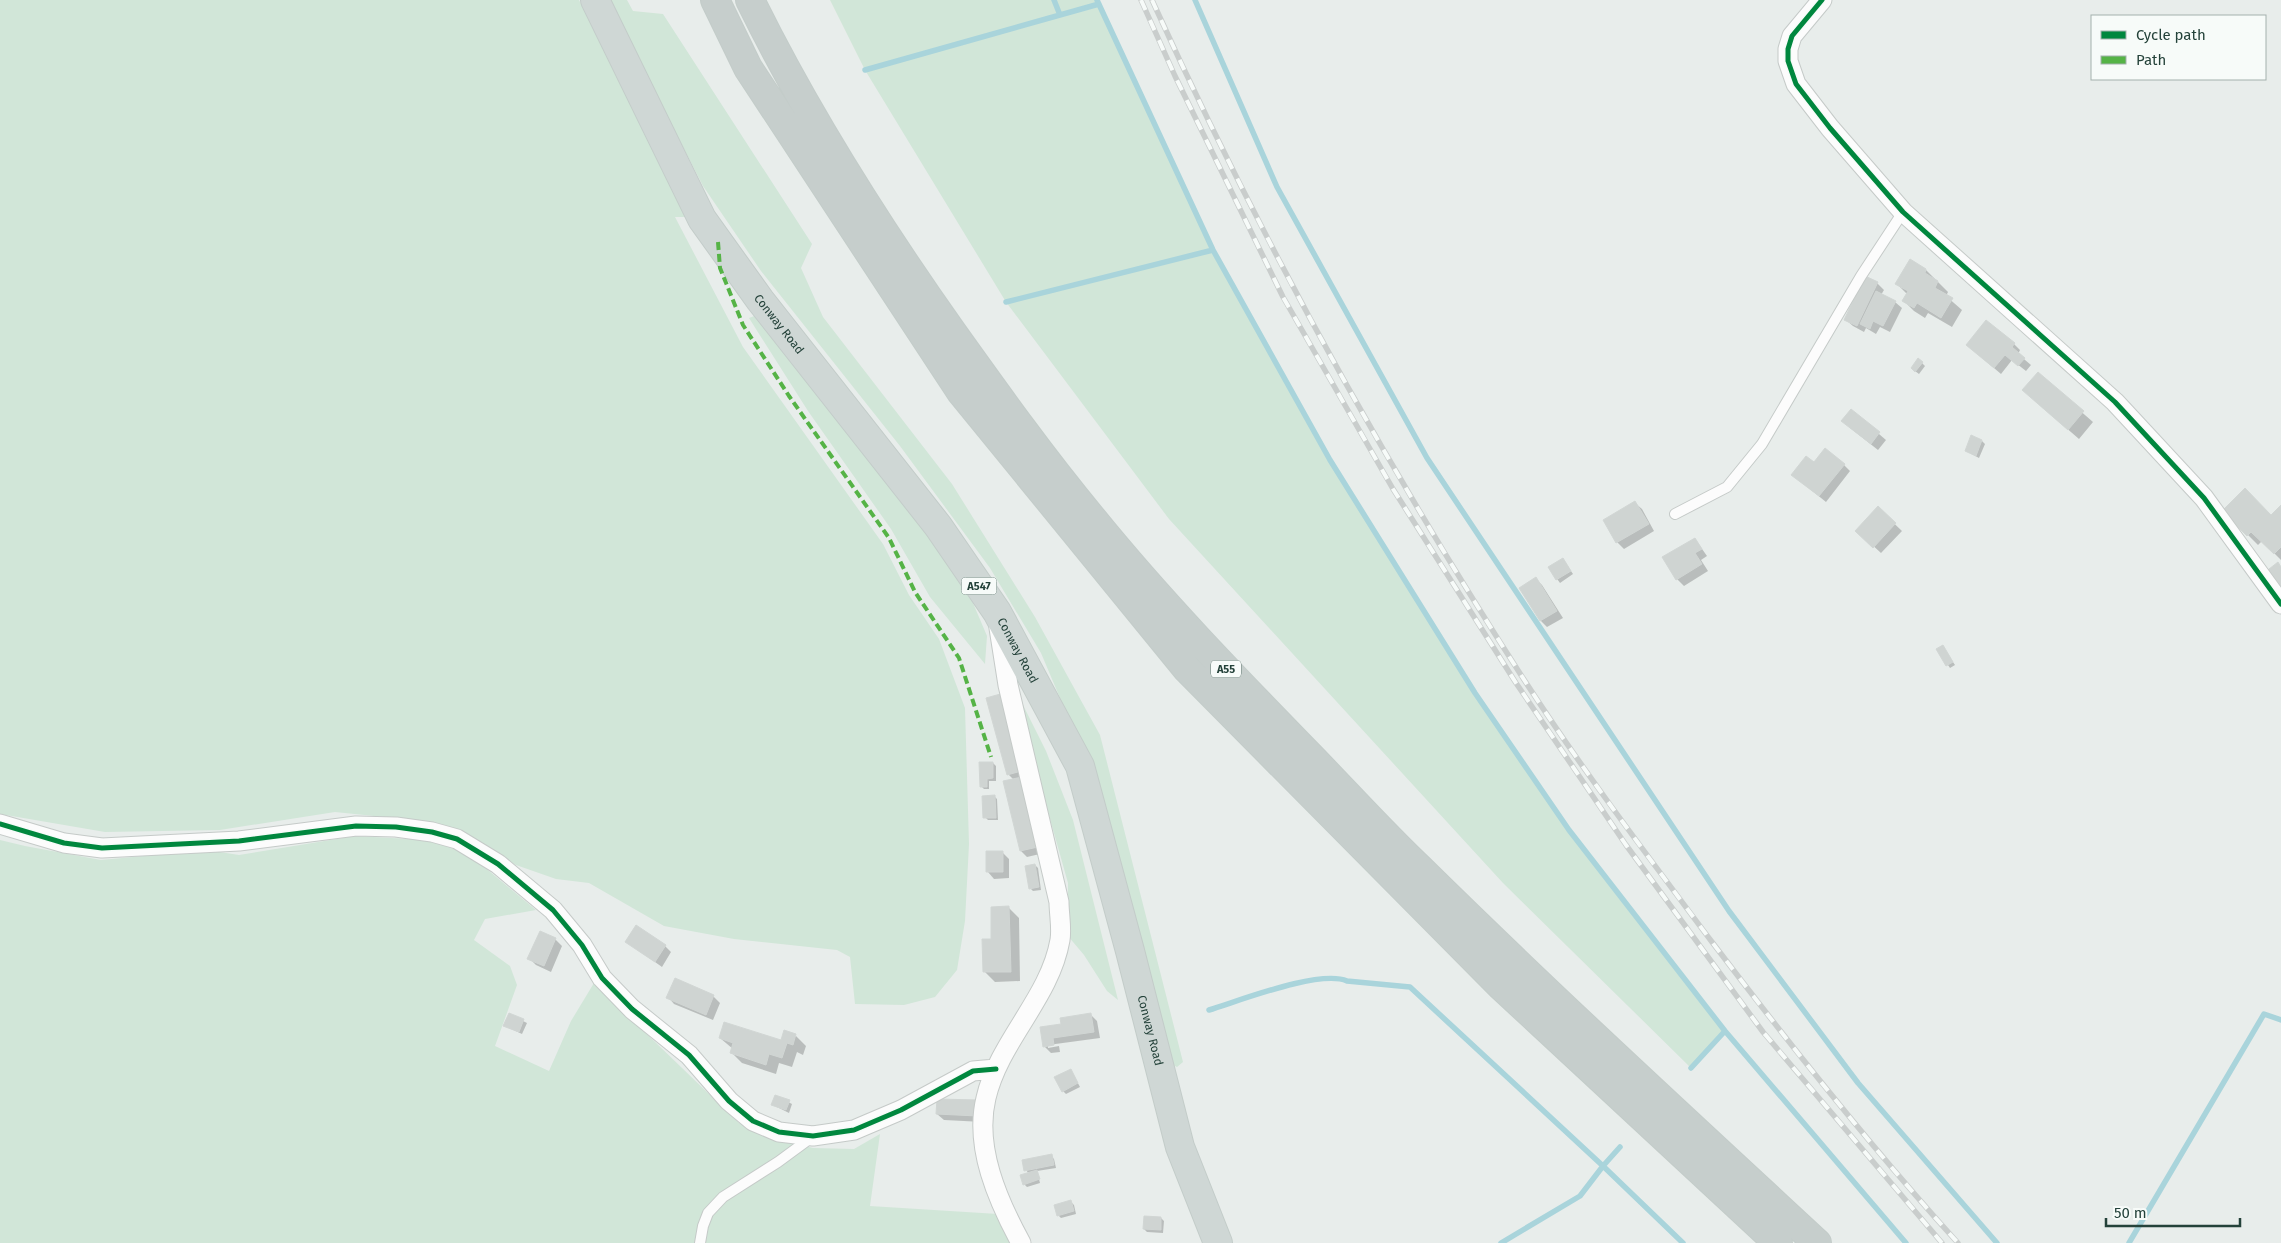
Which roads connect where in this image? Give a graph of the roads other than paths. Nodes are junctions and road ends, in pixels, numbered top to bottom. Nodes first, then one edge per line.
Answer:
1 (595, 0) edge
2 (715, 0) edge
3 (750, 0) edge
4 (1822, 0) edge
5 (1903, 212) junction
6 (1675, 514) dead end
7 (2281, 604) edge
8 (997, 612) junction
9 (0, 824) edge
10 (996, 1069) junction
11 (813, 1136) junction
12 (700, 1243) edge
13 (1021, 1243) edge
14 (1218, 1243) edge
15 (1778, 1243) edge
16 (1817, 1243) edge

1 - 8 main road, Conway Road / A547
2 - 15 highway, A55
3 - 16 highway, A55
4 - 5 street
5 - 6 lane
5 - 7 street
8 - 10 street
8 - 14 main road, Conway Road / A547
9 - 11 street
10 - 11 street
10 - 13 street
11 - 12 lane

